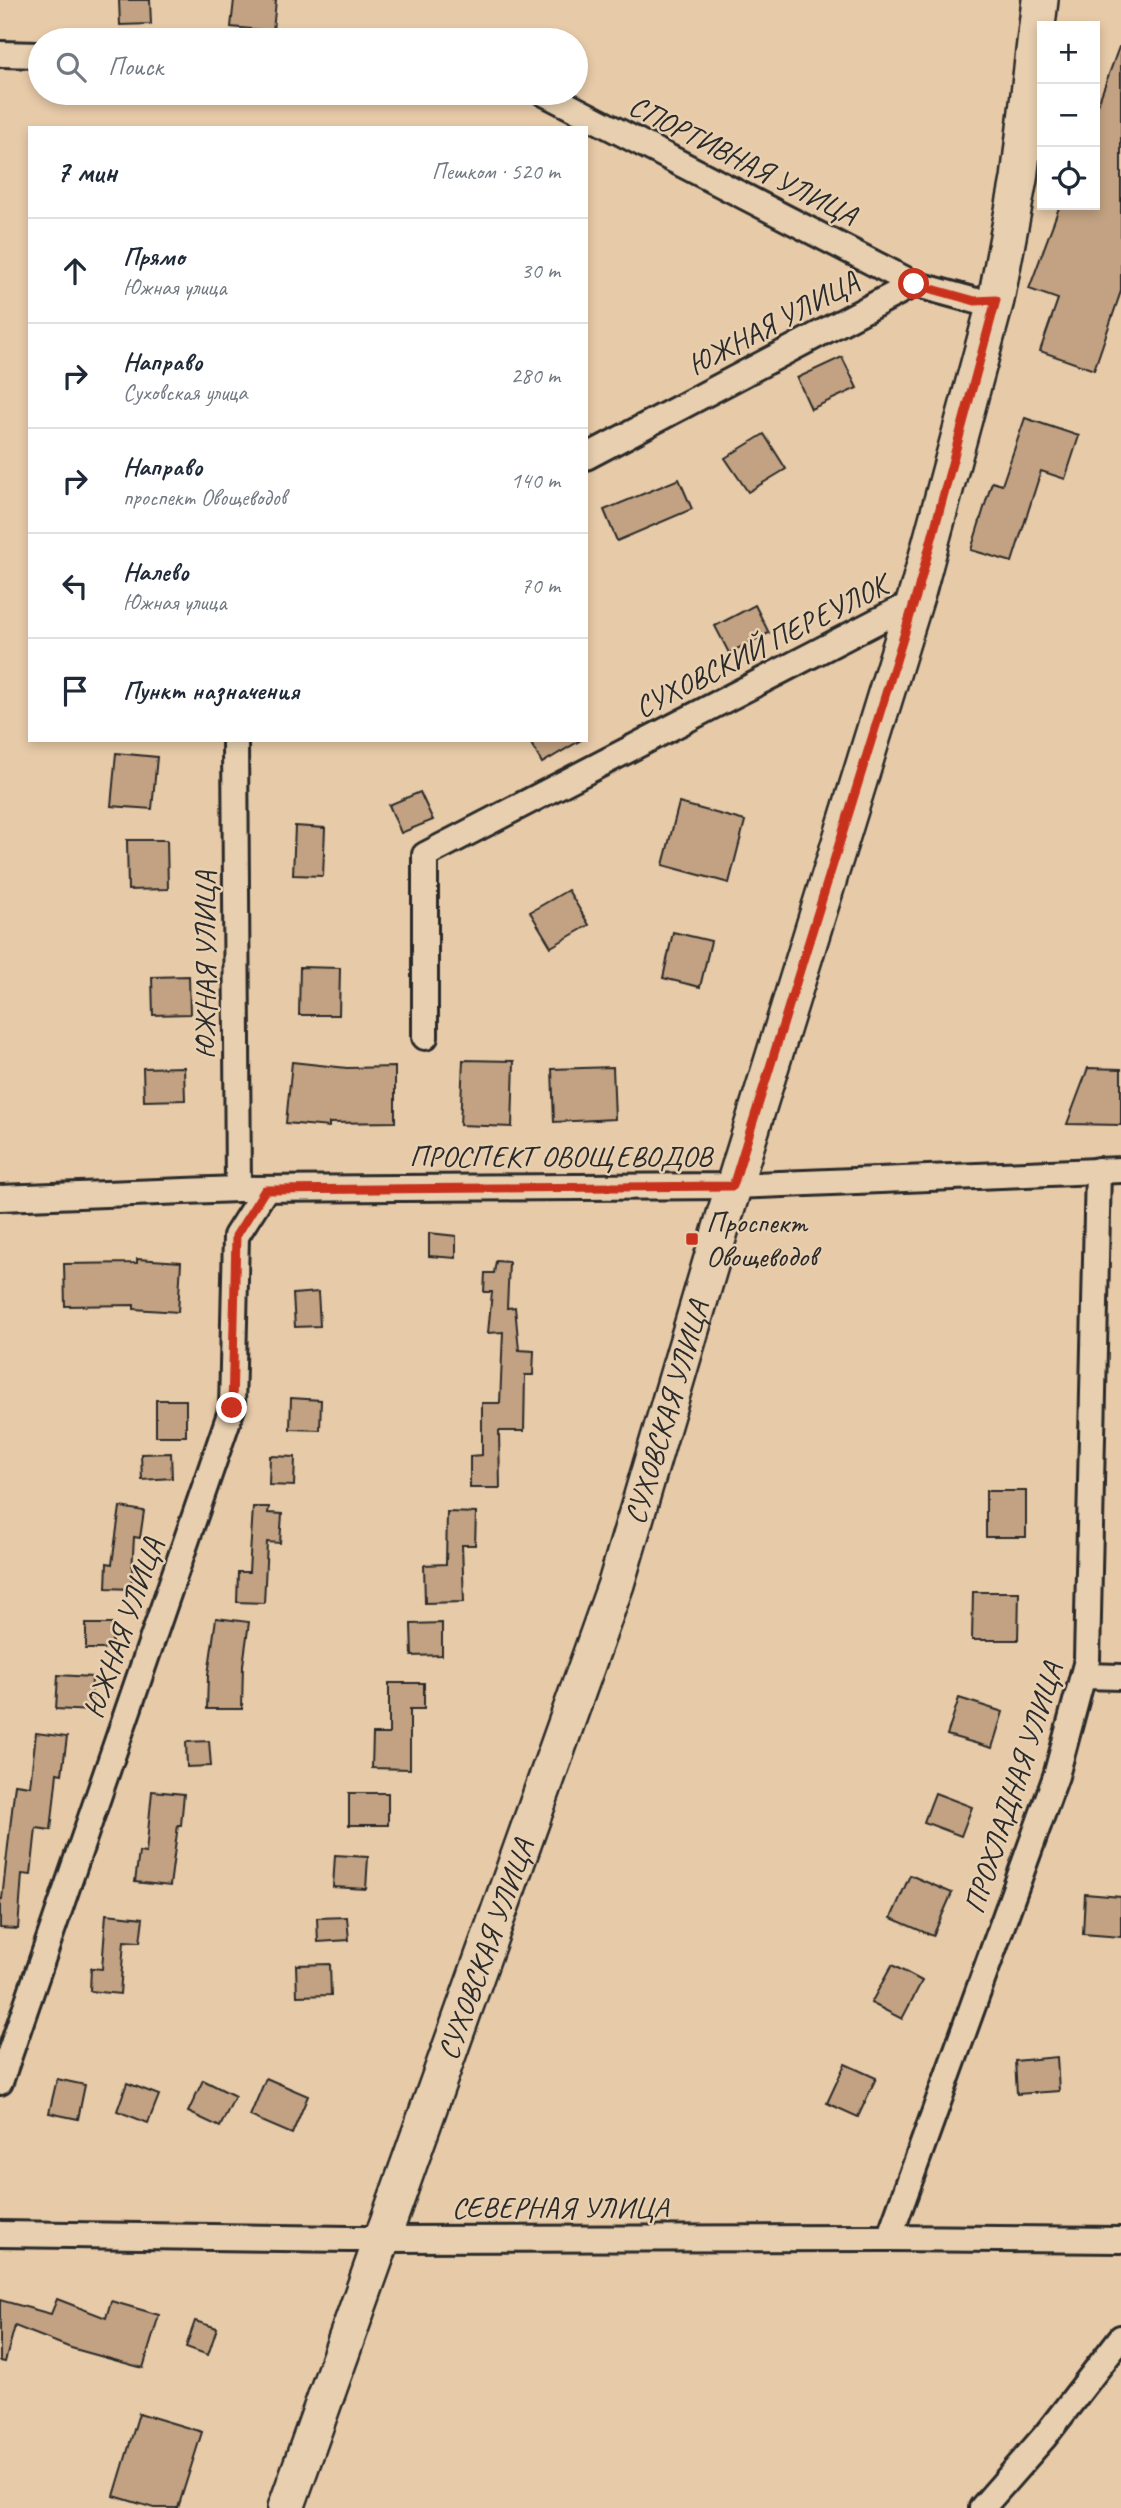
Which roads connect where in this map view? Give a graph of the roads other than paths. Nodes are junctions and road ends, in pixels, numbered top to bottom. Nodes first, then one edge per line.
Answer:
1 (1040, 0) edge
2 (0, 54) edge
3 (28, 55) edge
4 (567, 105) edge
5 (914, 284) junction
6 (996, 300) junction
7 (588, 456) edge
8 (914, 602) junction
9 (235, 742) edge
10 (425, 1037) dead end
11 (1109, 1170) edge
12 (733, 1186) junction
13 (238, 1189) junction
14 (265, 1190) junction
15 (0, 1198) edge
16 (1083, 1676) junction
17 (1121, 1676) edge
18 (0, 2082) edge
19 (0, 2234) edge
20 (889, 2238) junction
21 (381, 2239) junction
22 (1121, 2240) edge
23 (1121, 2338) edge
24 (286, 2508) edge
25 (982, 2508) edge

1 - 6 street, СУХОВСКАЯ УЛИЦА
2 - 3 street
4 - 5 street, СПОРТИВНАЯ УЛИЦА
5 - 6 street
5 - 7 street, ЮЖНАЯ УЛИЦА
6 - 8 street, СУХОВСКАЯ УЛИЦА
8 - 10 street, СУХОВСКИЙ ПЕРЕУЛОК
8 - 12 street, СУХОВСКАЯ УЛИЦА
9 - 13 street, ЮЖНАЯ УЛИЦА
11 - 12 street, ПРОСПЕКТ ОВОЩЕВОДОВ
11 - 16 street, ПРОХЛАДНАЯ УЛИЦА
12 - 14 street, ПРОСПЕКТ ОВОЩЕВОДОВ
12 - 21 street, СУХОВСКАЯ УЛИЦА
13 - 14 street, ПРОСПЕКТ ОВОЩЕВОДОВ
13 - 15 street, ПРОСПЕКТ ОВОЩЕВОДОВ
14 - 18 street, ЮЖНАЯ УЛИЦА
16 - 17 street
16 - 20 street, ПРОХЛАДНАЯ УЛИЦА
19 - 21 street, СЕВЕРНАЯ УЛИЦА
20 - 21 street, СЕВЕРНАЯ УЛИЦА
20 - 22 street, СЕВЕРНАЯ УЛИЦА
21 - 24 street, СУХОВСКАЯ УЛИЦА
23 - 25 street

